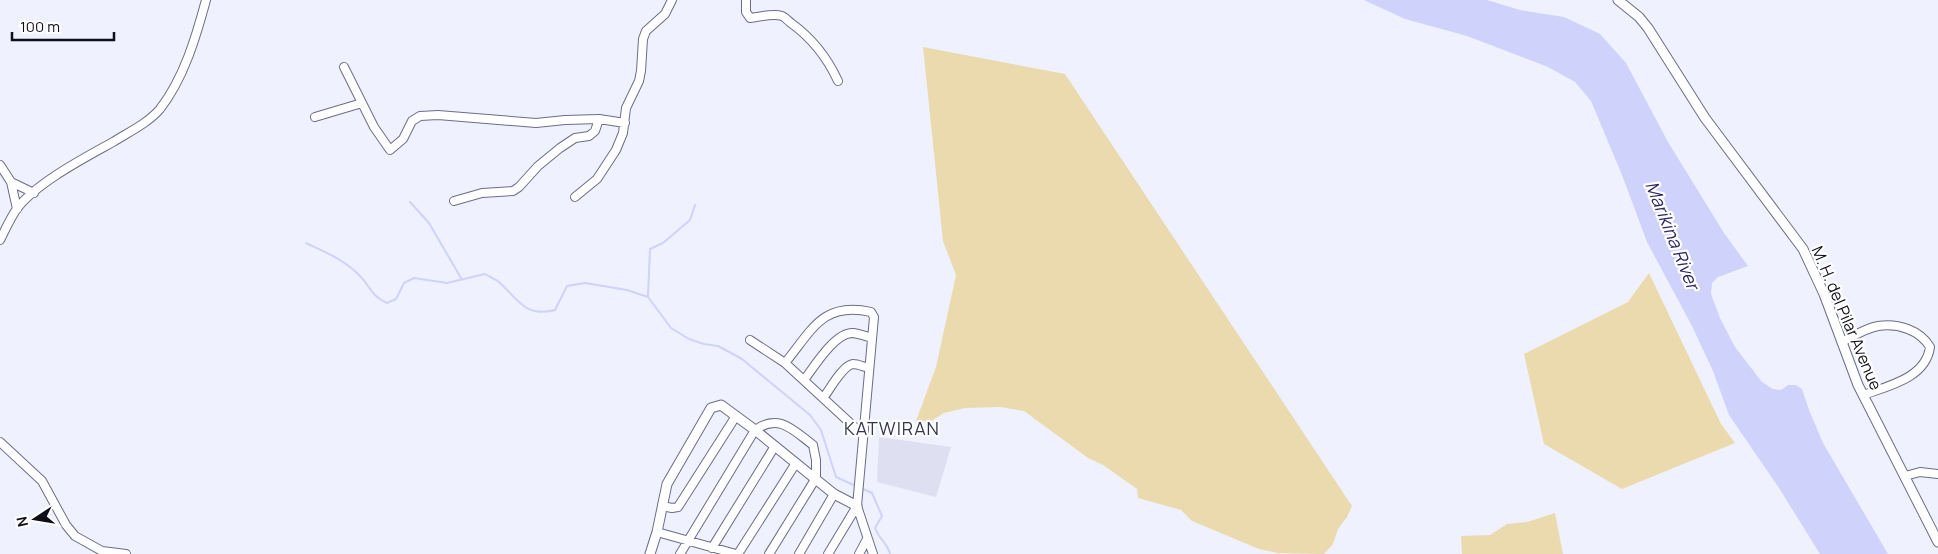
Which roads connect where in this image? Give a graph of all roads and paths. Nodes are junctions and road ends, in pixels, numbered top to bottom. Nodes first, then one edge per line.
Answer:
1 (206, 0) edge
2 (672, 0) edge
3 (746, 0) edge
4 (1618, 0) edge
5 (344, 67) dead end
6 (838, 81) dead end
7 (362, 103) junction
8 (316, 117) dead end
9 (599, 120) junction
10 (625, 123) junction
11 (0, 165) edge
12 (11, 182) junction
13 (34, 192) junction
14 (575, 197) dead end
15 (454, 201) dead end
16 (17, 209) junction
17 (0, 240) edge
18 (872, 338) junction
19 (750, 340) dead end
20 (1842, 342) junction
21 (785, 363) junction
22 (868, 368) junction
23 (804, 380) junction
24 (1863, 395) junction
25 (824, 397) junction
26 (736, 416) junction
27 (755, 430) junction
28 (862, 434) junction
29 (0, 442) edge
30 (775, 446) junction
31 (796, 463) junction
32 (1938, 474) edge
33 (1905, 476) junction
34 (816, 478) junction
35 (834, 494) junction
36 (662, 506) junction
37 (857, 506) junction
38 (657, 532) junction
39 (868, 539) junction
40 (689, 542) junction
41 (1938, 542) edge
42 (712, 548) junction
43 (723, 553) edge
44 (126, 554) edge
45 (650, 554) edge
46 (680, 554) edge
47 (737, 554) edge
48 (768, 554) edge
49 (799, 554) edge
50 (828, 554) edge
51 (859, 554) edge
52 (873, 554) edge

1 - 13 street
2 - 10 street
3 - 6 street
4 - 20 street, M. H. del Pilar Avenue
5 - 7 street
7 - 8 street
7 - 9 street
9 - 10 street
9 - 15 street
10 - 14 street
11 - 12 street
12 - 13 street
12 - 16 street
13 - 16 street
16 - 17 street
18 - 21 street
18 - 22 street
18 - 23 street
19 - 21 street
20 - 24 street, M. H. del Pilar Avenue
20 - 24 street
21 - 23 street
22 - 25 street
22 - 28 street
23 - 25 street
24 - 33 street, M. H. del Pilar Avenue
25 - 28 street
26 - 27 street
26 - 36 street
26 - 36 street
27 - 30 street
27 - 34 street
27 - 40 street
28 - 37 street
29 - 44 street
30 - 31 street
30 - 42 street
31 - 34 street
31 - 47 street
32 - 33 street
33 - 41 street, M. H. del Pilar Avenue
34 - 35 street
34 - 48 street
35 - 37 street
35 - 49 street
36 - 38 street
37 - 39 street
37 - 50 street
38 - 40 street
38 - 45 street
39 - 51 street
39 - 52 street
40 - 42 street
40 - 46 street
42 - 43 street
43 - 47 street

